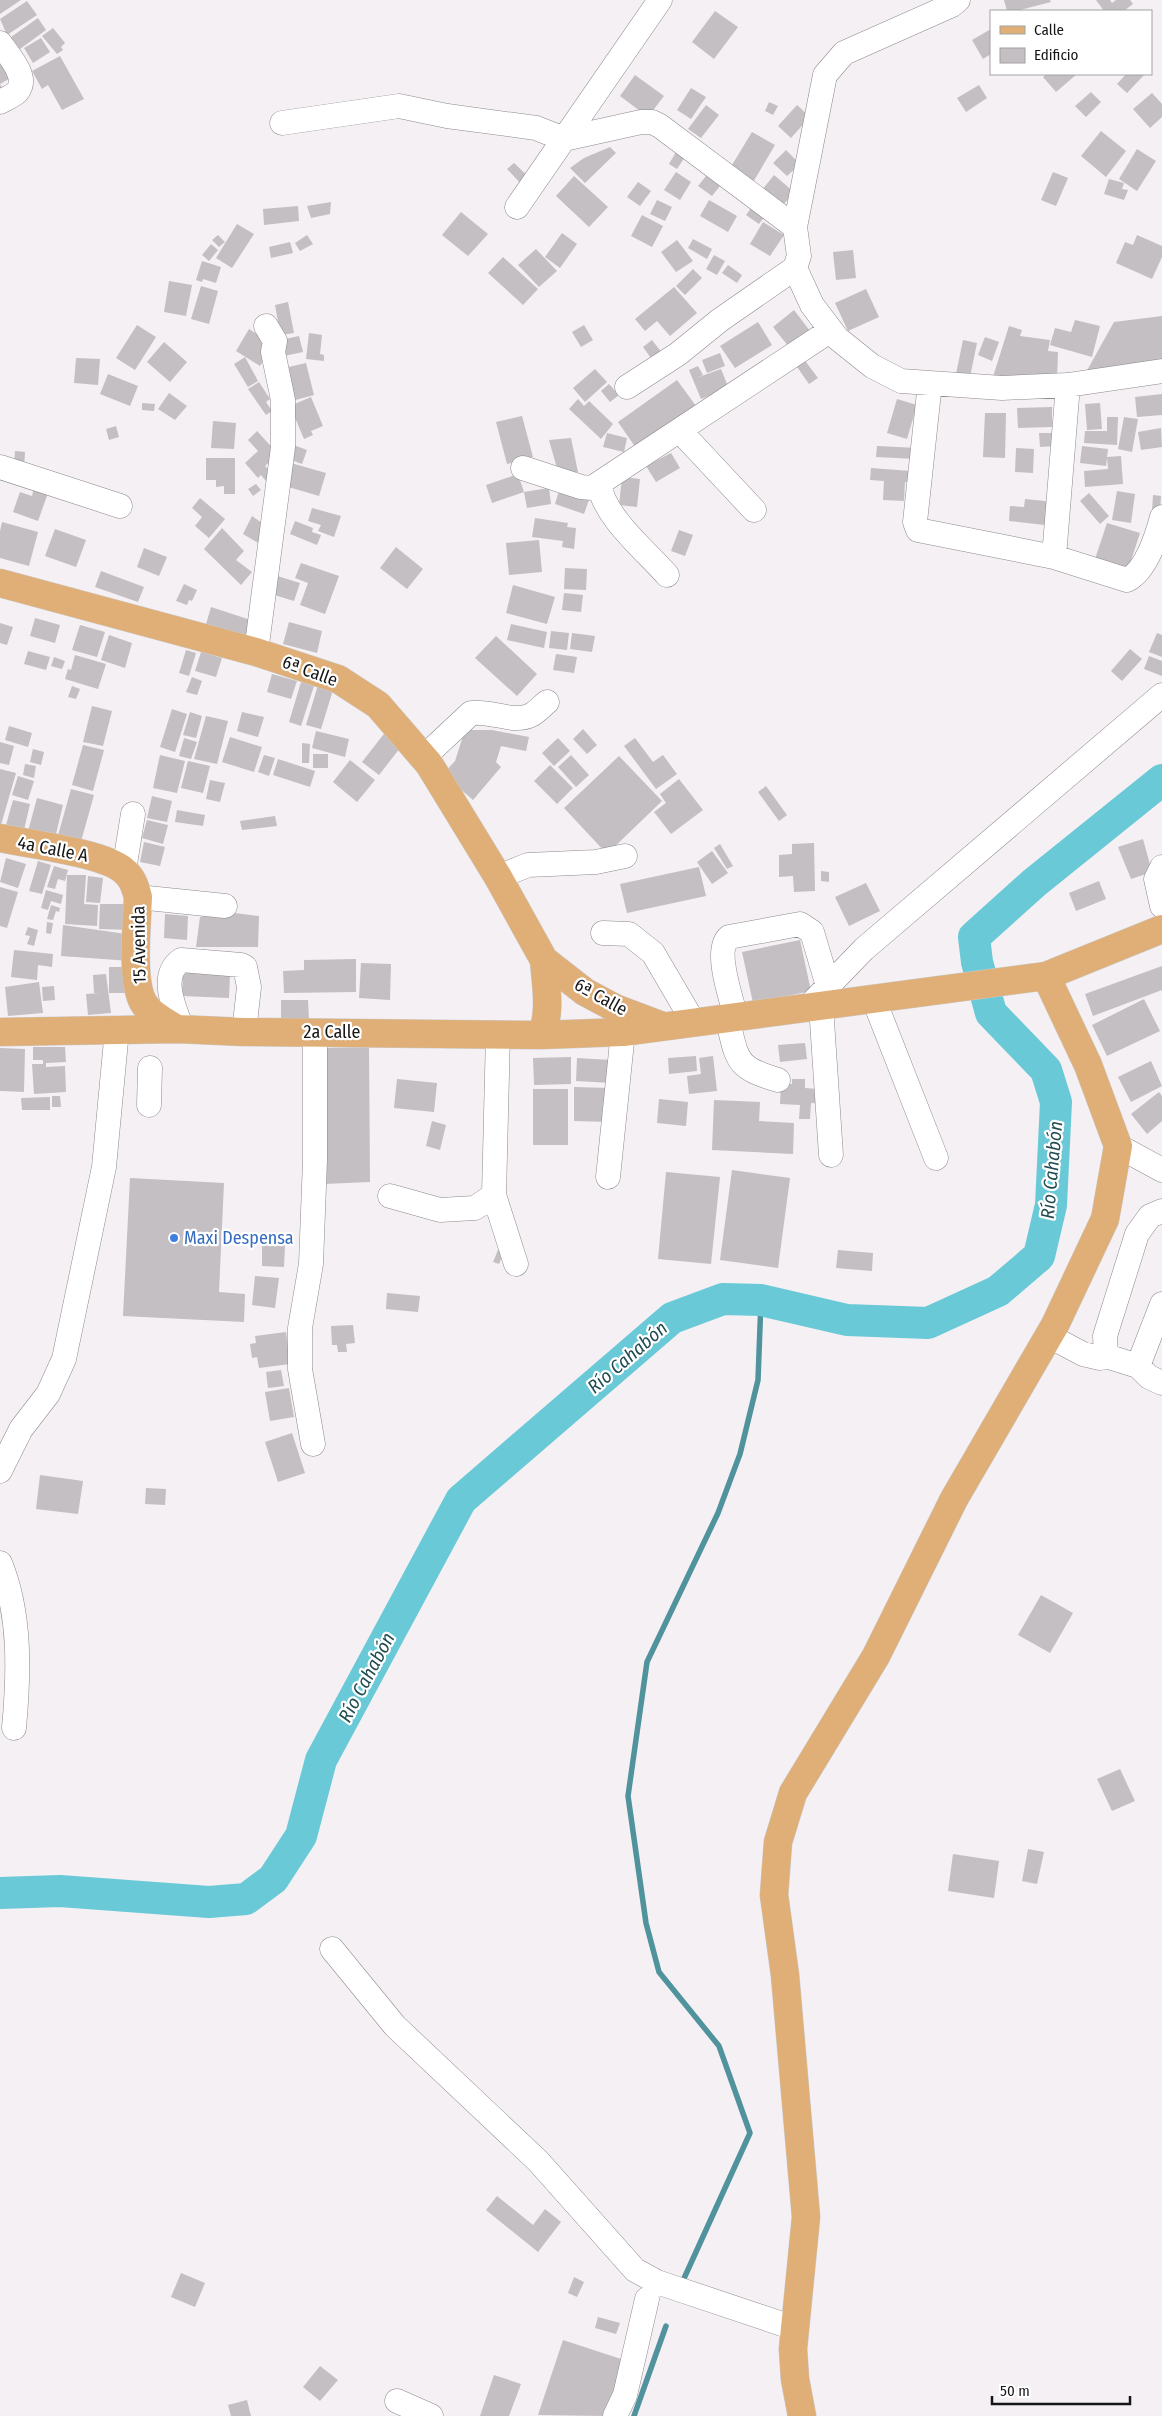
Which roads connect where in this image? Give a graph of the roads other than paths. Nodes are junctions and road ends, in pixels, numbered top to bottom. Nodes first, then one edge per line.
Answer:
1 (660, 0) edge
2 (958, 0) edge
3 (0, 43) edge
4 (0, 102) edge
5 (282, 123) dead end
6 (564, 139) junction
7 (517, 207) dead end
8 (795, 227) junction
9 (795, 268) junction
10 (266, 326) dead end
11 (831, 330) junction
12 (1162, 372) edge
13 (930, 383) junction
14 (1068, 385) junction
15 (627, 387) dead end
16 (680, 431) junction
17 (0, 467) edge
18 (522, 468) dead end
19 (599, 484) junction
20 (120, 506) dead end
21 (754, 510) dead end
22 (1162, 517) edge
23 (1054, 557) junction
24 (667, 575) dead end
25 (0, 583) edge
26 (256, 652) junction
27 (1162, 695) edge
28 (547, 702) dead end
29 (424, 758) junction
30 (133, 814) dead end
31 (0, 838) edge
32 (624, 856) dead end
33 (114, 865) junction
34 (1162, 867) edge
35 (498, 877) junction
36 (138, 897) junction
37 (225, 906) dead end
38 (1162, 906) edge
39 (1162, 929) edge
40 (603, 933) dead end
41 (544, 960) junction
42 (1034, 978) junction
43 (819, 1000) junction
44 (874, 1000) junction
45 (731, 1018) junction
46 (694, 1023) junction
47 (664, 1027) junction
48 (179, 1029) junction
49 (117, 1030) junction
50 (0, 1032) edge
51 (244, 1032) junction
52 (315, 1032) junction
53 (624, 1032) junction
54 (498, 1034) junction
55 (542, 1035) junction
56 (150, 1068) dead end
57 (778, 1080) dead end
58 (149, 1105) dead end
59 (1118, 1146) junction
60 (831, 1155) dead end
61 (936, 1158) dead end
62 (1162, 1170) edge
63 (608, 1177) dead end
64 (494, 1195) junction
65 (390, 1196) dead end
66 (1162, 1211) edge
67 (516, 1264) dead end
68 (1162, 1304) edge
69 (1049, 1336) junction
70 (1106, 1356) junction
71 (1138, 1366) junction
72 (1162, 1383) edge
73 (313, 1444) dead end
74 (0, 1471) edge
75 (0, 1562) edge
76 (14, 1728) dead end
77 (332, 1949) dead end
78 (647, 2299) dead end
79 (794, 2328) junction
80 (397, 2401) dead end
81 (431, 2416) edge
82 (615, 2416) edge
83 (802, 2416) edge

1 - 6 street
2 - 8 street
3 - 4 street
5 - 6 street
6 - 7 street
6 - 8 street
8 - 9 street
9 - 11 street
9 - 15 street
10 - 26 street
11 - 13 street
11 - 16 street
12 - 14 street
13 - 14 street
13 - 23 street
14 - 23 street
16 - 19 street
16 - 21 street
17 - 20 street
18 - 19 street
19 - 24 street
22 - 23 street
25 - 26 main road, 6ª Calle
26 - 29 main road, 6ª Calle
27 - 43 street
28 - 29 street
29 - 35 main road, 6ª Calle
30 - 33 street
31 - 33 main road, 4a Calle A
32 - 35 street
33 - 36 main road, 15 Avenida
34 - 38 street
35 - 41 main road, 6ª Calle
36 - 37 street
36 - 48 main road, 15 Avenida
39 - 42 main road, 2a Calle
40 - 46 street
41 - 47 main road, 6ª Calle
41 - 55 main road, 6ª Calle
42 - 44 main road, 2a Calle
42 - 59 main road
43 - 44 main road, 2a Calle
43 - 45 main road, 2a Calle
43 - 45 street
43 - 60 street
44 - 61 street
45 - 46 main road, 2a Calle
45 - 57 street
46 - 47 main road, 2a Calle
47 - 53 main road, 2a Calle
48 - 49 main road, 2a Calle
48 - 51 main road, 2a Calle
48 - 51 street
49 - 50 main road, 2a Calle
49 - 74 street
51 - 52 main road, 2a Calle
52 - 54 main road, 2a Calle
52 - 73 street
53 - 55 main road, 2a Calle
53 - 63 street
54 - 55 main road, 2a Calle
54 - 64 street
56 - 58 street
59 - 62 street
59 - 69 main road
64 - 65 street
64 - 67 street
66 - 70 street
68 - 71 street
69 - 70 street
69 - 79 main road
70 - 71 street
71 - 72 street
75 - 76 street
77 - 79 street
78 - 82 street
79 - 83 main road
80 - 81 street

